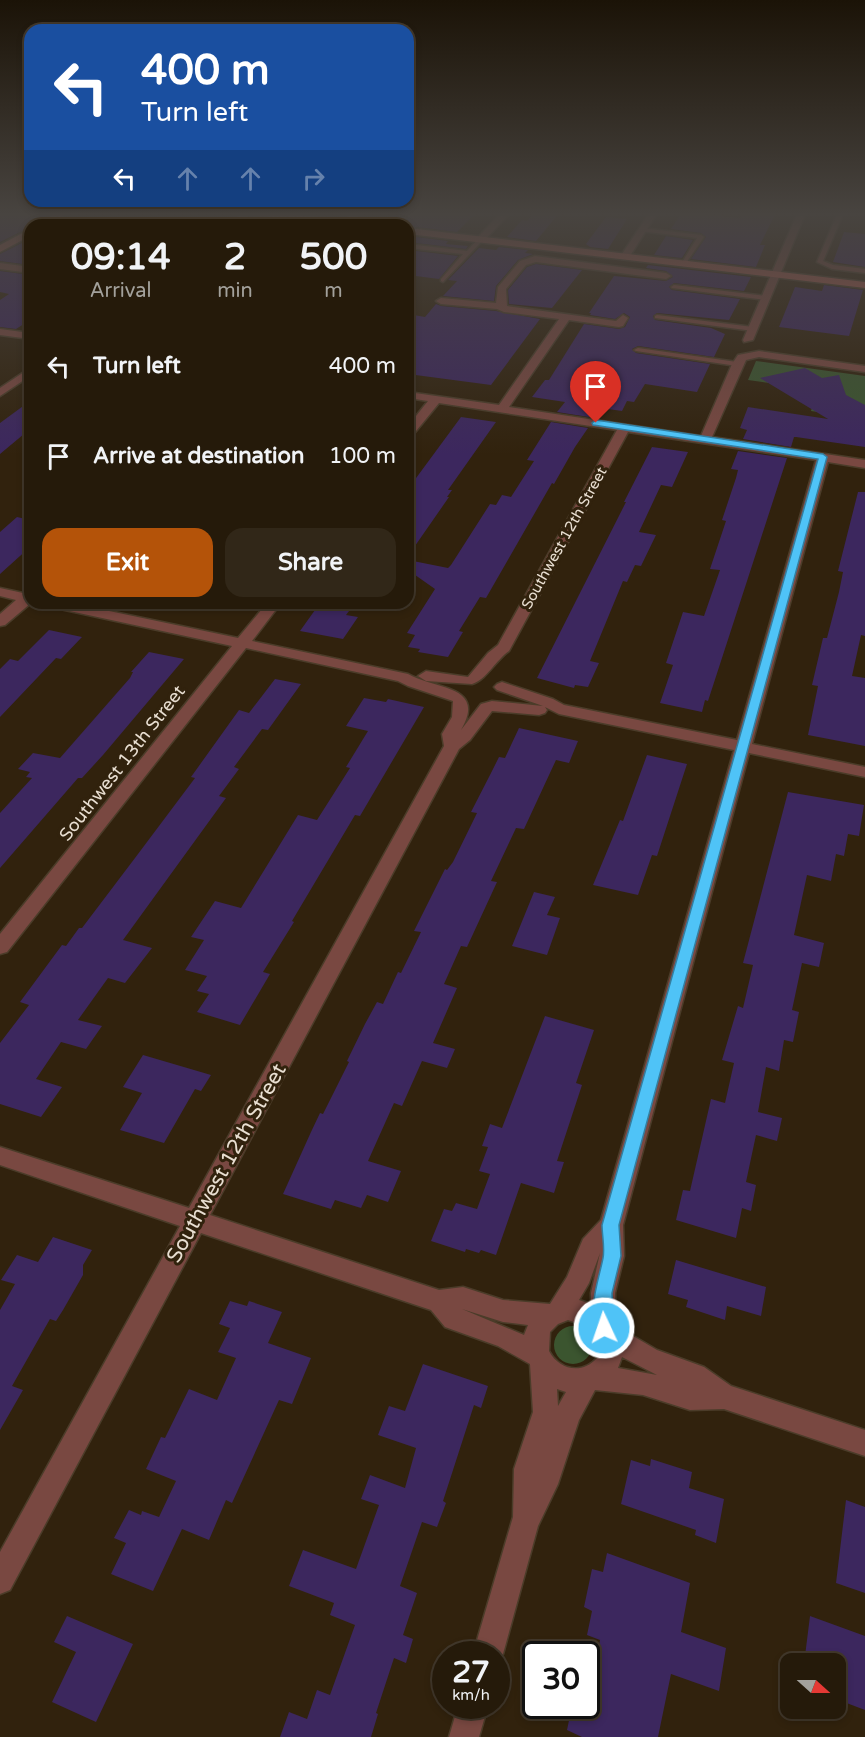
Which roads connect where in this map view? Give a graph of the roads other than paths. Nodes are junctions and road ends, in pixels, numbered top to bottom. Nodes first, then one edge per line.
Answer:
1 (502, 293) edge
2 (725, 293) edge
3 (768, 293) edge
4 (766, 298) junction
5 (441, 301) dead end
6 (500, 306) junction
7 (566, 317) junction
8 (657, 317) dead end
9 (623, 318) dead end
10 (753, 329) junction
11 (0, 332) edge
12 (24, 335) edge
13 (748, 340) dead end
14 (638, 350) dead end
15 (737, 364) junction
16 (865, 369) edge
17 (24, 375) edge
18 (0, 393) edge
19 (414, 396) edge
20 (436, 399) junction
21 (502, 409) junction
22 (414, 426) edge
23 (625, 427) junction
24 (705, 439) junction
25 (823, 457) junction
26 (865, 464) edge
27 (0, 592) edge
28 (24, 596) edge
29 (24, 601) edge
30 (80, 609) edge
31 (269, 609) edge
32 (0, 622) edge
33 (242, 643) junction
34 (504, 648) junction
35 (404, 677) junction
36 (471, 680) junction
37 (501, 686) junction
38 (459, 699) junction
39 (490, 707) junction
40 (559, 709) junction
41 (452, 747) junction
42 (743, 747) junction
43 (865, 772) edge
44 (0, 947) edge
45 (0, 1156) edge
46 (194, 1221) junction
47 (610, 1225) junction
48 (439, 1301) junction
49 (554, 1313) junction
50 (606, 1331) junction
51 (540, 1360) junction
52 (589, 1378) junction
53 (724, 1396) junction
54 (865, 1443) edge
55 (525, 1522) junction
56 (0, 1580) edge
57 (492, 1641) edge
58 (469, 1719) edge
59 (464, 1737) edge

1 - 6 street
2 - 4 lane
3 - 4 street
4 - 10 street
5 - 6 street
6 - 7 street
7 - 9 street
7 - 21 street
8 - 10 lane
10 - 13 street
11 - 12 street
14 - 15 lane
15 - 16 street
15 - 24 street
17 - 18 street
19 - 20 street
20 - 21 street
20 - 22 street
21 - 23 street
23 - 24 street
23 - 34 street, Southwest 12th Street
24 - 25 street
25 - 26 street
25 - 42 street
27 - 28 street
29 - 32 street
30 - 33 street
31 - 33 street, Southwest 13th Street
33 - 35 street
33 - 44 street, Southwest 13th Street
34 - 36 street, Southwest 12th Street
34 - 37 street, Southwest 12th Street
35 - 36 street
35 - 38 street
36 - 37 street
36 - 38 street
37 - 39 street
37 - 40 street
38 - 39 street
38 - 41 street, Southwest 12th Street
39 - 40 street
39 - 41 street, Southwest 12th Street
40 - 42 street
41 - 46 street, Southwest 12th Street
42 - 43 street
42 - 47 street
45 - 46 street
46 - 48 street
46 - 56 street, Southwest 12th Street
47 - 49 street
47 - 50 street
48 - 49 street
48 - 51 street
49 - 50 street
49 - 51 street
50 - 52 street
50 - 53 street
51 - 52 street
51 - 55 street
52 - 53 street
52 - 55 street
53 - 54 street
55 - 57 street
58 - 59 street

